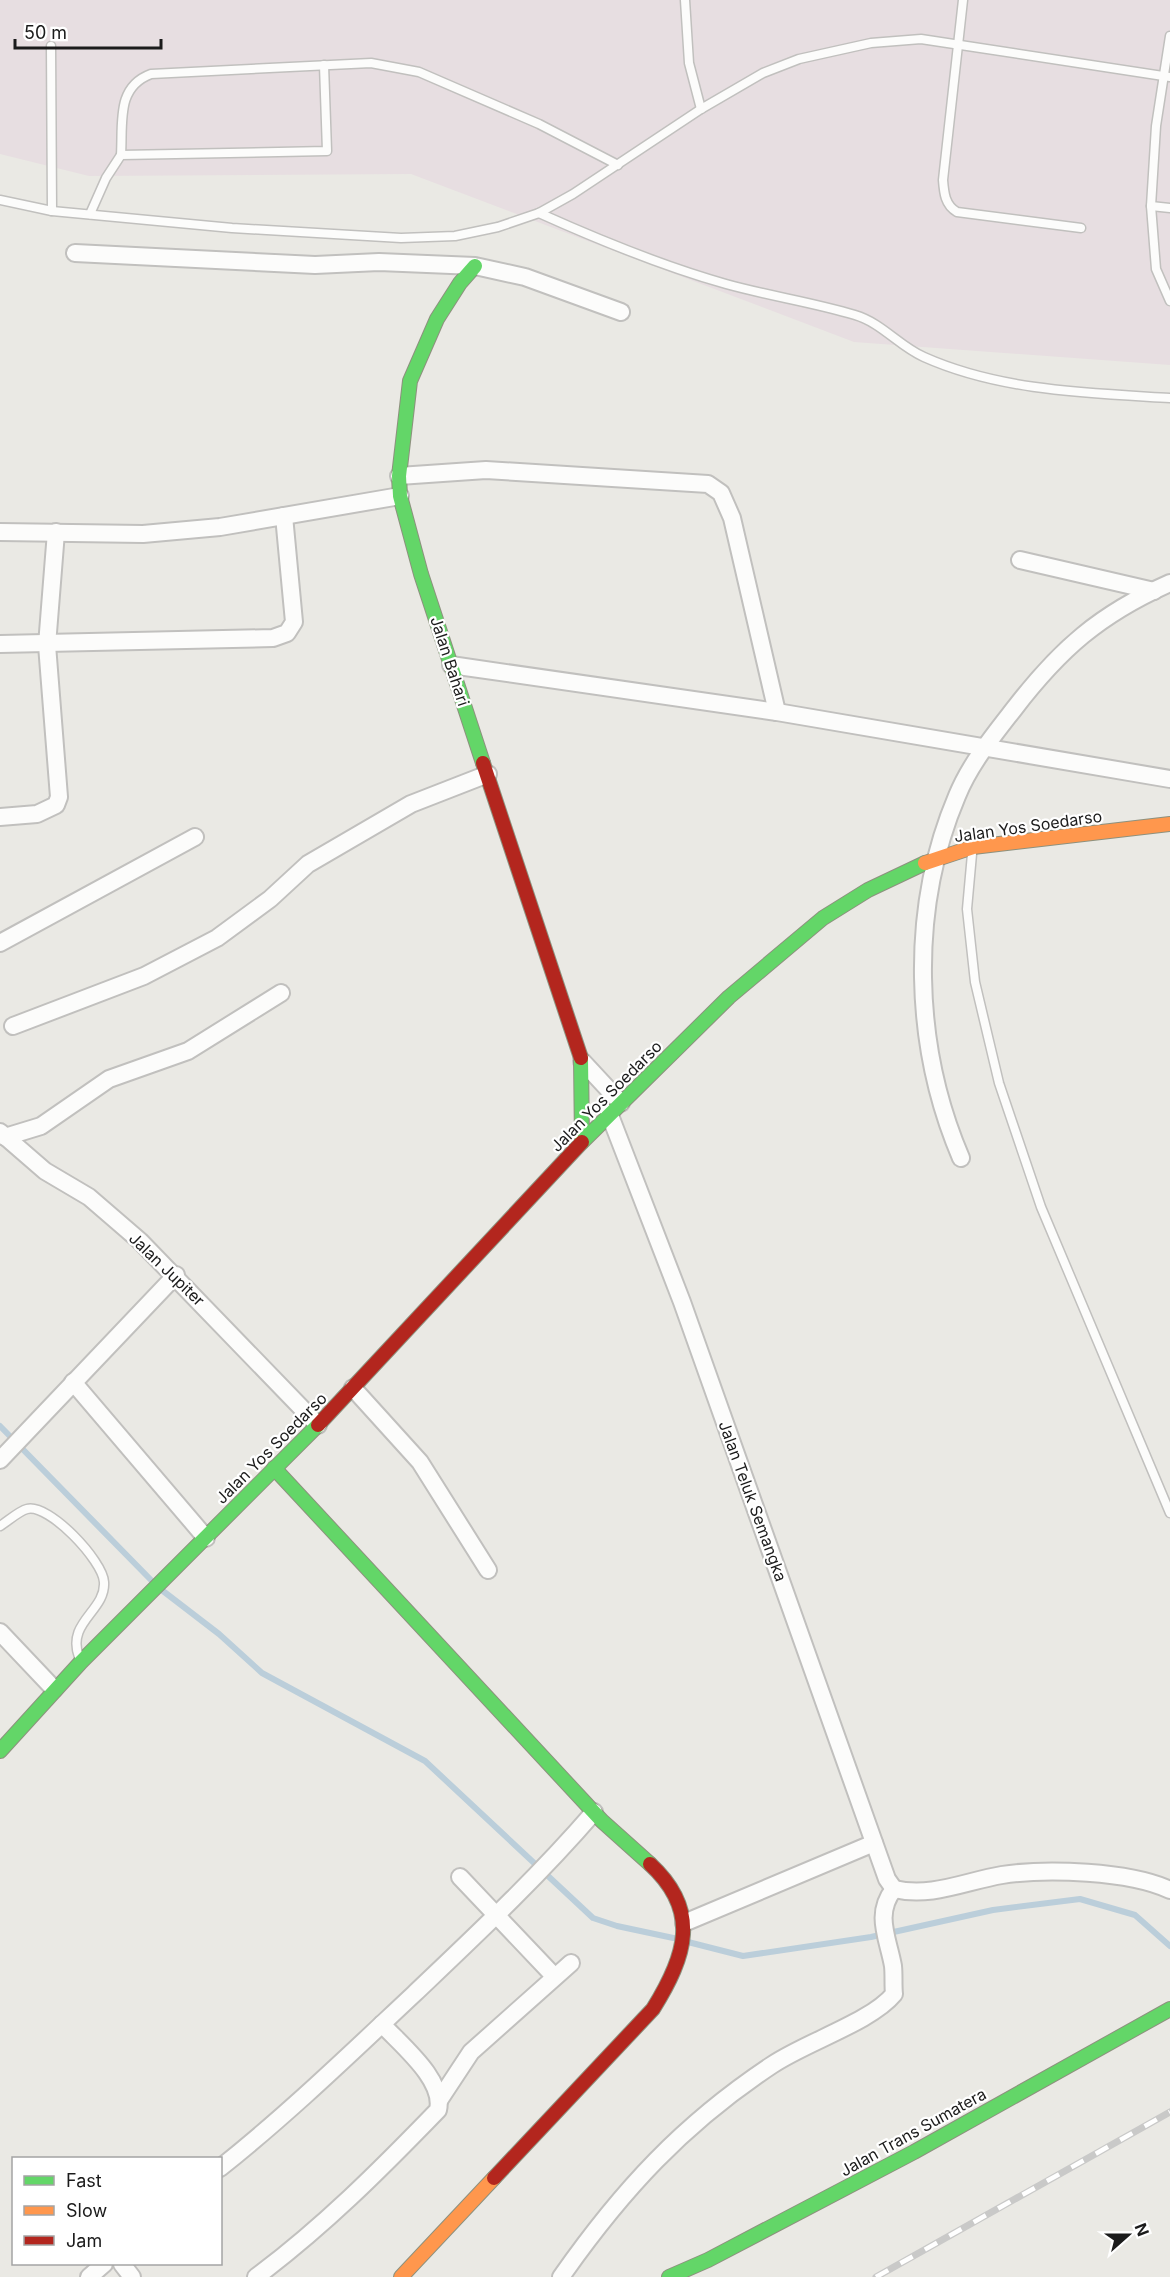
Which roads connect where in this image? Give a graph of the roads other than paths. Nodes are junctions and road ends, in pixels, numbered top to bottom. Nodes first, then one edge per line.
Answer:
1 (685, 0) edge
2 (963, 0) edge
3 (1170, 36) edge
4 (958, 44) junction
5 (51, 46) dead end
6 (324, 65) junction
7 (1167, 76) edge
8 (701, 109) junction
9 (121, 155) junction
10 (618, 165) junction
11 (0, 200) edge
12 (1151, 206) junction
13 (1170, 208) edge
14 (52, 211) junction
15 (539, 213) junction
16 (90, 214) junction
17 (1081, 228) dead end
18 (75, 253) dead end
19 (475, 266) junction
20 (1170, 301) edge
21 (621, 312) dead end
22 (1170, 398) edge
23 (399, 476) junction
24 (400, 496) junction
25 (284, 516) junction
26 (0, 532) edge
27 (57, 532) junction
28 (1020, 560) dead end
29 (1170, 583) edge
30 (1154, 591) junction
31 (0, 644) edge
32 (47, 645) junction
33 (451, 665) junction
34 (777, 712) junction
35 (983, 749) junction
36 (488, 774) junction
37 (1170, 779) edge
38 (0, 818) edge
39 (1170, 824) edge
40 (195, 837) dead end
41 (973, 847) junction
42 (935, 858) junction
43 (0, 943) edge
44 (281, 993) dead end
45 (13, 1026) dead end
46 (582, 1061) junction
47 (615, 1108) junction
48 (3, 1135) edge
49 (582, 1142) junction
50 (961, 1158) dead end
51 (176, 1275) junction
52 (73, 1382) junction
53 (353, 1388) junction
54 (318, 1425) junction
55 (0, 1460) edge
56 (274, 1468) junction
57 (1170, 1513) edge
58 (0, 1526) edge
59 (206, 1538) junction
60 (488, 1570) dead end
61 (0, 1632) edge
62 (81, 1662) junction
63 (54, 1689) junction
64 (0, 1751) edge
65 (594, 1812) junction
66 (874, 1843) junction
67 (460, 1877) dead end
68 (894, 1889) junction
69 (1170, 1890) edge
70 (497, 1915) junction
71 (684, 1923) junction
72 (571, 1963) dead end
73 (554, 1976) junction
74 (1170, 2009) edge
75 (382, 2024) junction
76 (440, 2099) junction
77 (222, 2166) edge
78 (103, 2265) edge
79 (123, 2265) edge
80 (88, 2277) edge
81 (132, 2277) edge
82 (256, 2277) edge
83 (401, 2277) edge
84 (561, 2277) edge
85 (669, 2277) edge

1 - 8 lane
2 - 4 lane
3 - 7 lane
4 - 7 lane
4 - 8 lane
4 - 17 lane
5 - 14 lane
6 - 9 lane
6 - 9 lane
6 - 10 lane
7 - 12 lane
8 - 10 lane
9 - 16 lane
10 - 15 lane
11 - 14 lane
12 - 13 lane
12 - 20 lane
14 - 16 lane
15 - 16 lane
15 - 22 lane
18 - 19 street
19 - 21 street
19 - 23 main road, Jalan Bahari
23 - 24 main road, Jalan Bahari
23 - 34 street
24 - 25 street
24 - 33 main road, Jalan Bahari
25 - 27 street
25 - 32 street
26 - 27 street
27 - 32 street
28 - 30 street
29 - 30 street
30 - 35 street
31 - 32 street
32 - 38 street
33 - 34 street
33 - 36 main road, Jalan Bahari
34 - 35 street
35 - 37 street
35 - 42 street
36 - 45 street
36 - 46 main road, Jalan Bahari
39 - 41 main road, Jalan Yos Soedarso
40 - 43 street
41 - 42 main road, Jalan Yos Soedarso
41 - 57 lane
42 - 47 main road, Jalan Yos Soedarso
42 - 50 street
44 - 48 street
46 - 47 street, Jalan Bahari
46 - 49 main road, Jalan Bahari
47 - 49 main road, Jalan Yos Soedarso
47 - 66 street, Jalan Teluk Semangka
48 - 51 street, Jalan Jupiter
49 - 53 main road, Jalan Yos Soedarso
51 - 52 street
51 - 54 street, Jalan Jupiter
52 - 55 street
52 - 59 street
53 - 54 main road, Jalan Yos Soedarso
53 - 60 street
54 - 56 main road, Jalan Yos Soedarso
56 - 59 main road, Jalan Yos Soedarso
56 - 65 main road
58 - 62 lane
59 - 62 main road, Jalan Yos Soedarso
61 - 63 street
62 - 63 main road, Jalan Yos Soedarso
63 - 64 main road, Jalan Yos Soedarso
65 - 70 street
65 - 71 main road
66 - 68 street, Jalan Teluk Semangka
66 - 71 street
67 - 70 street
68 - 69 street
68 - 84 street
70 - 73 street
70 - 75 street
71 - 83 main road
72 - 73 street
73 - 76 street
74 - 85 main road, Jalan Trans Sumatera
75 - 76 street
75 - 77 street
76 - 82 street
78 - 80 street
79 - 81 street

